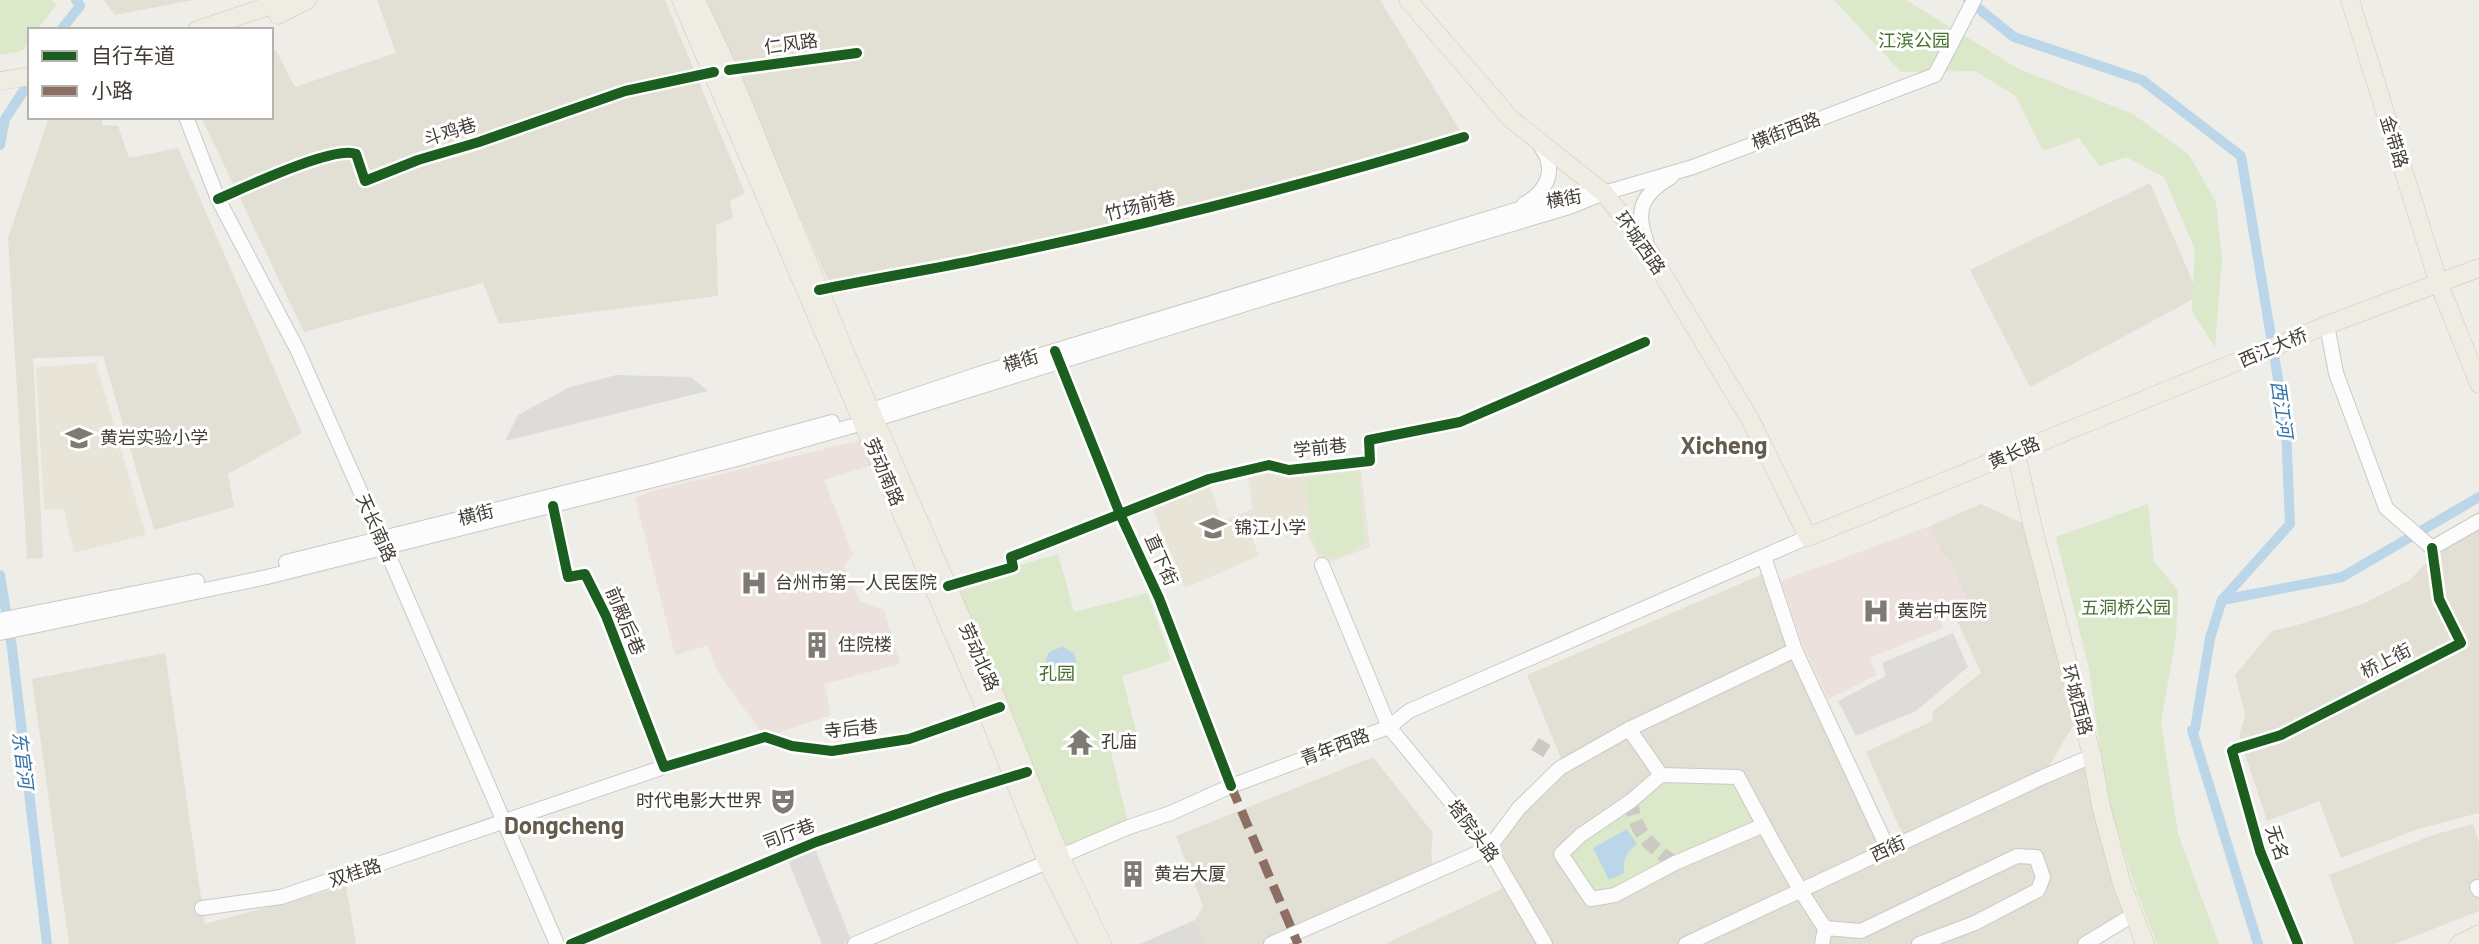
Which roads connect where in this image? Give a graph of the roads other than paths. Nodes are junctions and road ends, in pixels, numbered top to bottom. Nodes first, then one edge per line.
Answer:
1 (287, 0) edge
2 (307, 0) edge
3 (681, 0) edge
4 (696, 0) edge
5 (1408, 0) edge
6 (1974, 0) edge
7 (2350, 0) edge
8 (203, 28) edge
9 (235, 28) edge
10 (28, 65) edge
11 (0, 70) edge
12 (28, 76) edge
13 (0, 81) edge
14 (187, 119) edge
15 (1534, 137) junction
16 (1684, 170) junction
17 (1604, 193) junction
18 (1501, 216) junction
19 (1653, 258) junction
20 (2479, 268) edge
21 (2439, 284) junction
22 (1219, 306) junction
23 (2327, 325) junction
24 (2220, 371) joint
25 (2479, 384) edge
26 (867, 416) junction
27 (2016, 453) junction
28 (2479, 521) edge
29 (1808, 537) junction
30 (383, 543) junction
31 (1764, 556) junction
32 (1322, 565) dead end
33 (0, 620) edge
34 (27, 621) junction
35 (0, 633) edge
36 (1795, 650) junction
37 (1389, 727) junction
38 (1629, 729) junction
39 (2092, 756) junction
40 (664, 766) dead end
41 (1661, 775) junction
42 (504, 822) junction
43 (1764, 825) junction
44 (1489, 848) junction
45 (1888, 849) junction
46 (1054, 859) junction
47 (1799, 891) junction
48 (202, 908) dead end
49 (2133, 915) junction
50 (1825, 928) junction
51 (2479, 934) edge
52 (1925, 943) edge
53 (557, 944) edge
54 (855, 944) edge
55 (1088, 944) edge
56 (1102, 944) edge
57 (1272, 944) edge
58 (1545, 944) edge
59 (1686, 944) edge
60 (1822, 944) edge
61 (2085, 944) edge
62 (2145, 944) edge
63 (2459, 944) edge

1 - 8 main road
2 - 9 main road
3 - 26 main road
4 - 26 main road
5 - 15 main road, 环城西路
6 - 16 street, 横街西路
7 - 21 main road, 金带路
10 - 11 main road
12 - 13 main road
14 - 30 street, 天长南路
15 - 17 main road, 环城西路
15 - 18 street
16 - 17 street, 横街西路
16 - 19 street
17 - 18 street, 横街
17 - 19 main road, 环城西路
17 - 22 street, 横街
18 - 22 street, 横街
19 - 29 main road, 环城西路
20 - 21 main road
21 - 23 main road
21 - 25 main road, 金带路
22 - 26 street, 横街
23 - 24 main road, 西江大桥
23 - 28 street
24 - 27 main road, 黄长路
26 - 30 street, 横街
26 - 46 main road, 劳动北路
27 - 29 main road, 黄长路
27 - 39 main road, 环城西路
29 - 31 street, 青年西路
30 - 34 street, 横街
30 - 42 street, 天长南路
31 - 36 street
31 - 37 street, 青年西路
32 - 37 street, 塔院头路
33 - 34 street, 横街
34 - 35 street, 横街
36 - 38 street
36 - 45 street
37 - 44 street, 塔院头路
37 - 46 street, 青年西路
38 - 41 street
38 - 44 street
39 - 45 street, 西街
39 - 49 main road, 环城西路
40 - 42 street
41 - 43 street
41 - 43 street
42 - 48 street, 双桂路
42 - 53 street, 天长南路
43 - 47 street
44 - 57 street
44 - 58 street, 塔院头路
45 - 47 street, 西街
46 - 54 street, 青年西路
46 - 55 main road
46 - 56 main road, 劳动北路
47 - 50 street
47 - 59 street, 西街
49 - 61 street
49 - 62 main road, 环城西路
50 - 52 street
50 - 60 street
51 - 63 main road

